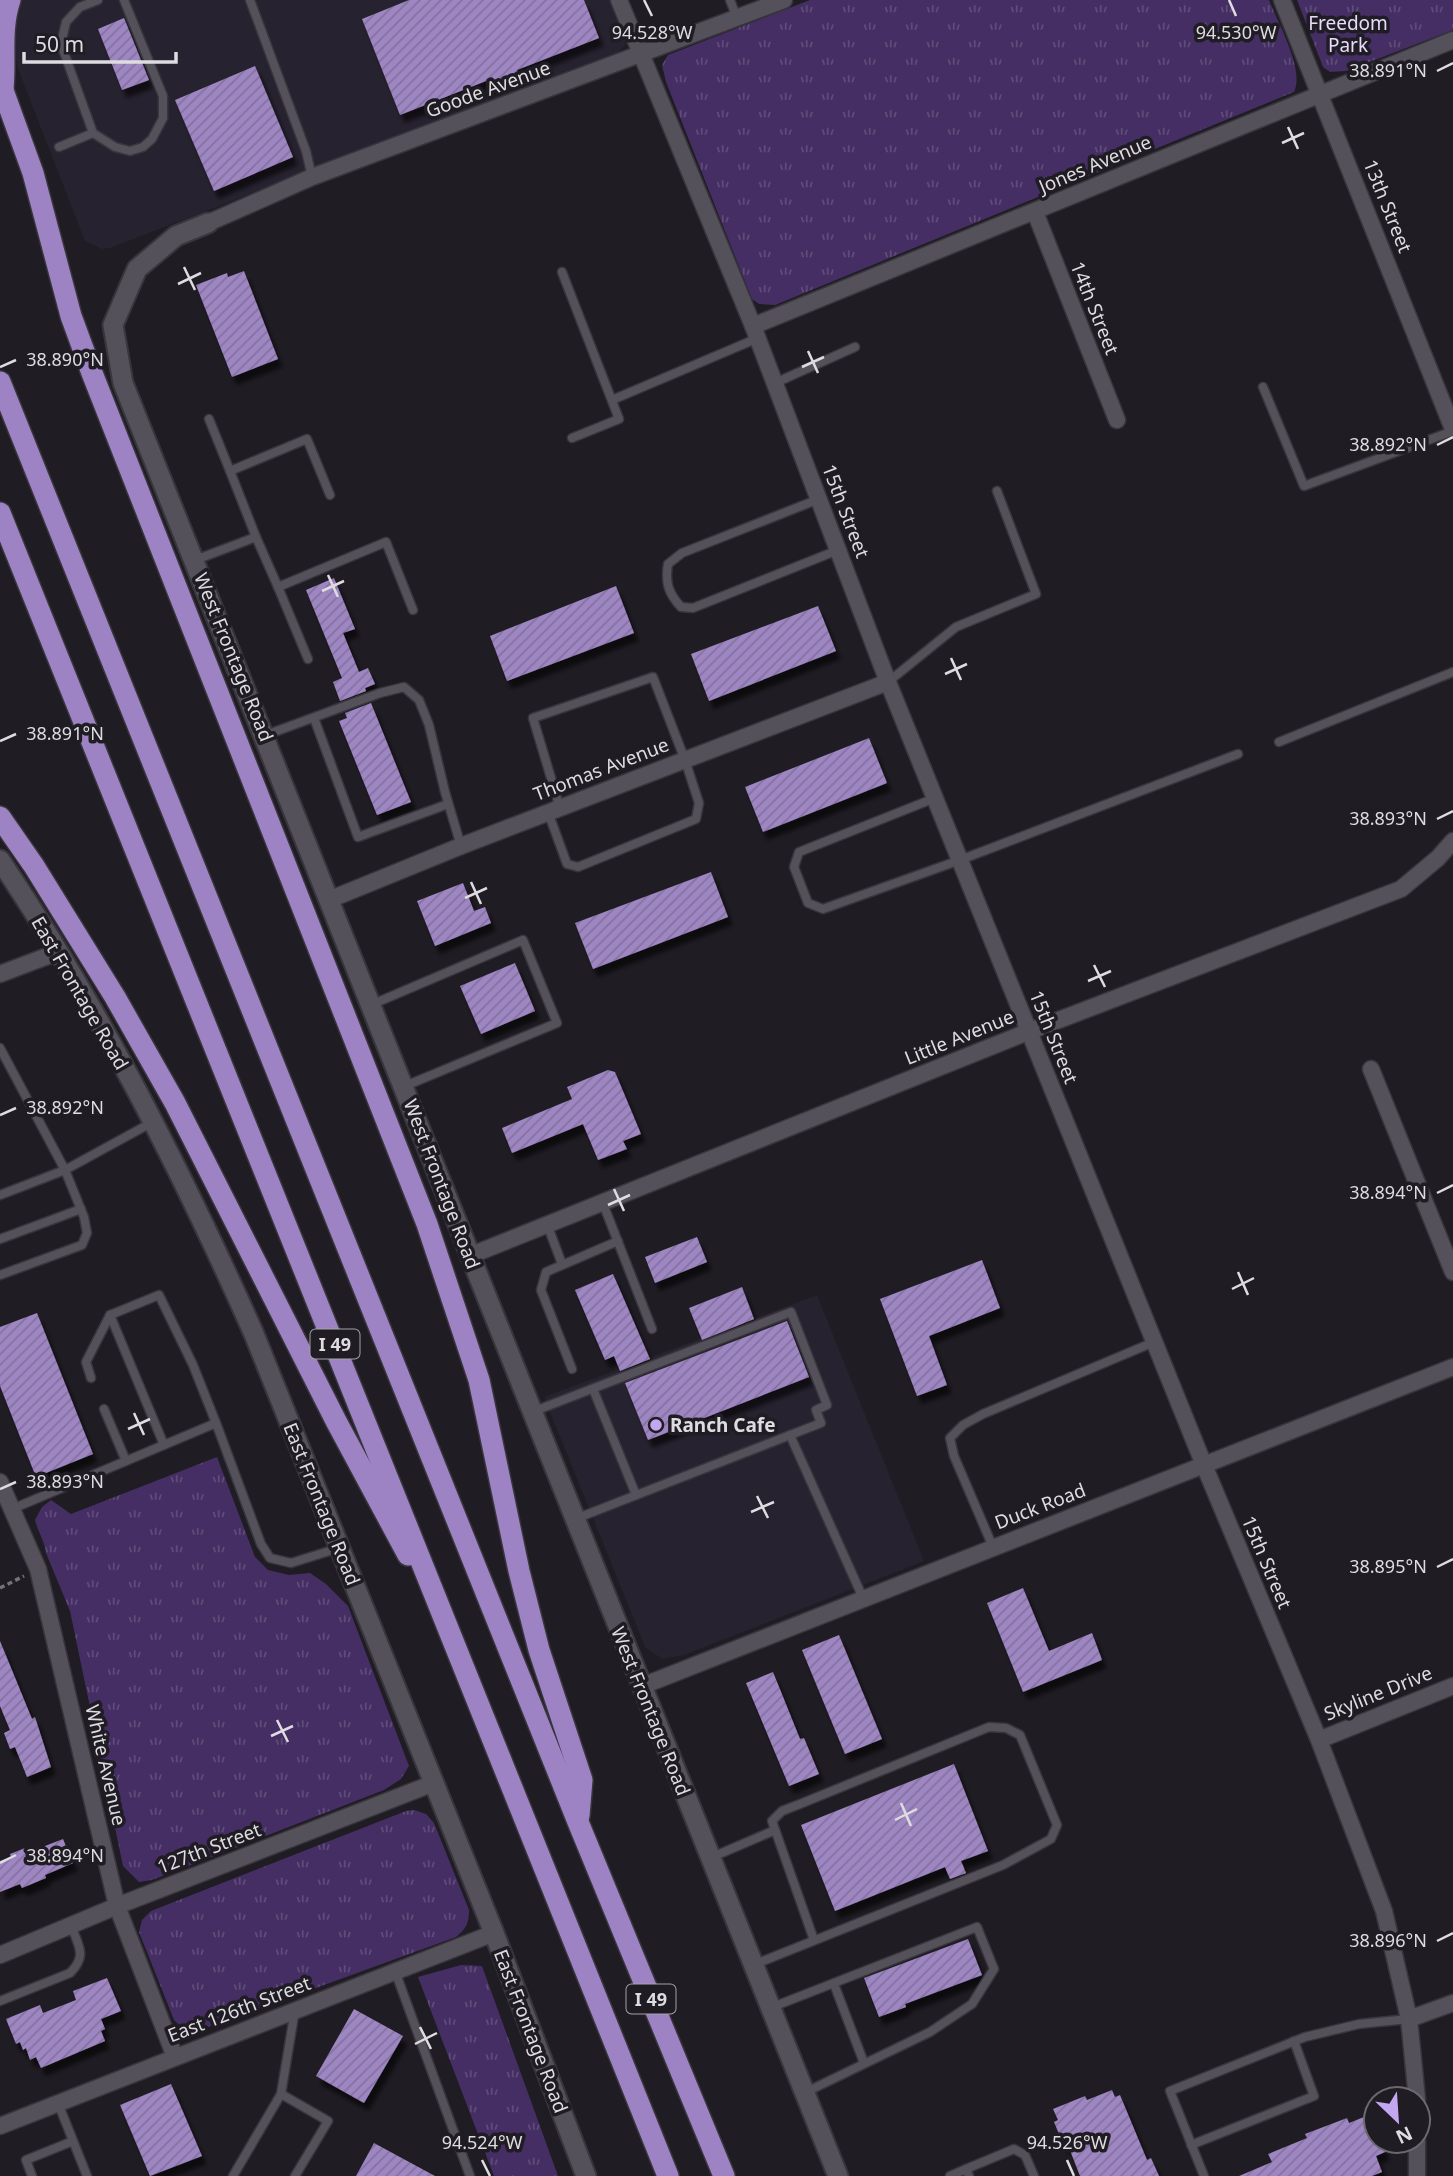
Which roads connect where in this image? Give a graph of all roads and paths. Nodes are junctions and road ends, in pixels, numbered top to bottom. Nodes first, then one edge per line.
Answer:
1 (10, 0) edge
2 (98, 0) edge
3 (124, 0) edge
4 (250, 0) edge
5 (619, 0) edge
6 (730, 0) edge
7 (785, 0) edge
8 (1282, 0) edge
9 (737, 18) junction
10 (1453, 40) edge
11 (641, 55) junction
12 (1, 86) edge
13 (1321, 93) junction
14 (93, 132) junction
15 (59, 147) dead end
16 (313, 177) junction
17 (1035, 212) junction
18 (208, 223) joint
19 (562, 272) dead end
20 (755, 332) junction
21 (855, 347) dead end
22 (0, 382) edge
23 (775, 383) junction
24 (1263, 387) dead end
25 (612, 400) junction
26 (209, 419) dead end
27 (1117, 420) dead end
28 (1453, 430) edge
29 (572, 438) dead end
30 (230, 471) junction
31 (997, 491) dead end
32 (330, 495) dead end
33 (819, 499) junction
34 (0, 513) edge
35 (256, 537) junction
36 (838, 550) junction
37 (195, 560) junction
38 (278, 587) junction
39 (413, 610) dead end
40 (308, 659) dead end
41 (1453, 672) edge
42 (888, 681) junction
43 (314, 718) junction
44 (266, 735) junction
45 (1279, 741) dead end
46 (1238, 754) dead end
47 (685, 760) junction
48 (935, 799) junction
49 (448, 804) junction
50 (554, 810) junction
51 (0, 817) edge
52 (1453, 841) edge
53 (461, 846) junction
54 (0, 860) edge
55 (960, 860) junction
56 (331, 899) junction
57 (58, 952) junction
58 (0, 974) edge
59 (372, 1005) junction
60 (1030, 1031) junction
61 (0, 1048) edge
62 (1371, 1069) dead end
63 (405, 1086) junction
64 (153, 1121) junction
65 (65, 1170) junction
66 (0, 1195) edge
67 (602, 1201) junction
68 (81, 1209) junction
69 (547, 1223) junction
70 (0, 1239) edge
71 (618, 1241) junction
72 (469, 1256) junction
73 (562, 1264) junction
74 (1453, 1272) edge
75 (0, 1275) edge
76 (110, 1315) junction
77 (652, 1329) dead end
78 (1154, 1342) junction
79 (1453, 1367) edge
80 (572, 1369) dead end
81 (91, 1378) dead end
82 (593, 1389) junction
83 (104, 1409) dead end
84 (532, 1412) junction
85 (216, 1423) junction
86 (790, 1435) junction
87 (164, 1445) junction
88 (126, 1461) junction
89 (1204, 1465) junction
90 (0, 1482) edge
91 (636, 1495) junction
92 (12, 1508) junction
93 (575, 1519) junction
94 (993, 1547) junction
95 (339, 1548) junction
96 (38, 1569) junction
97 (0, 1588) edge
98 (436, 1594) junction
99 (863, 1598) junction
100 (642, 1686) junction
101 (1453, 1686) edge
102 (1319, 1740) junction
103 (435, 1783) junction
104 (578, 1822) junction
105 (774, 1831) junction
106 (710, 1858) junction
107 (117, 1906) junction
108 (71, 1925) junction
109 (494, 1933) junction
110 (814, 1940) junction
111 (0, 1955) edge
112 (752, 1965) junction
113 (395, 1971) junction
114 (834, 1984) junction
115 (0, 2001) edge
116 (1453, 2003) edge
117 (770, 2008) junction
118 (295, 2010) junction
119 (1409, 2019) junction
120 (1294, 2041) junction
121 (175, 2057) junction
122 (864, 2063) junction
123 (1416, 2085) edge
124 (804, 2093) junction
125 (282, 2094) junction
126 (58, 2103) junction
127 (0, 2126) edge
128 (73, 2141) junction
129 (1191, 2145) junction
130 (1417, 2155) edge
131 (968, 2173) edge
132 (32, 2176) edge
133 (87, 2176) edge
134 (233, 2176) edge
135 (295, 2176) edge
136 (470, 2176) edge
137 (586, 2176) edge
138 (668, 2176) edge
139 (724, 2176) edge
140 (838, 2176) edge
141 (950, 2176) edge
142 (1034, 2176) edge
143 (1204, 2176) edge
144 (1417, 2176) edge

1 - 12 highway
2 - 14 lane
3 - 14 lane
4 - 16 lane
5 - 11 street, 15th Street
6 - 9 lane
7 - 9 street, Goode Avenue
8 - 13 street, 13th Street
9 - 11 street, Goode Avenue
10 - 13 street, Jones Avenue
11 - 16 street, Goode Avenue
11 - 20 street, 15th Street
12 - 104 highway
13 - 17 street, Jones Avenue
13 - 28 street, 13th Street
14 - 15 lane
16 - 18 street, Goode Avenue
17 - 20 street, Jones Avenue
17 - 27 street, 14th Street
18 - 37 street, West Frontage Road
19 - 25 lane
20 - 23 street, 15th Street
20 - 25 lane
21 - 23 lane
22 - 104 highway, I 49
23 - 33 street, 15th Street
24 - 28 lane
25 - 29 lane
26 - 30 lane
30 - 32 lane
30 - 35 lane
31 - 42 lane
33 - 36 street, 15th Street
33 - 36 lane
34 - 98 highway, I 49
35 - 37 lane
35 - 38 lane
36 - 42 street, 15th Street
37 - 44 street, West Frontage Road
38 - 39 lane
38 - 40 lane
41 - 45 lane
42 - 47 street, Thomas Avenue
42 - 48 street, 15th Street
43 - 44 lane
43 - 49 lane
43 - 49 lane
44 - 56 street, West Frontage Road
46 - 55 lane
47 - 50 street, Thomas Avenue
47 - 50 lane
47 - 50 lane
48 - 55 street, 15th Street
48 - 55 lane
49 - 53 lane
50 - 53 street, Thomas Avenue
51 - 98 highway
52 - 60 street, Little Avenue
53 - 56 street, Thomas Avenue
54 - 57 street, East Frontage Road
55 - 60 street, 15th Street
56 - 59 street, West Frontage Road
57 - 58 street
57 - 64 street, East Frontage Road
59 - 63 street, West Frontage Road
59 - 63 lane
60 - 67 street, Little Avenue
60 - 78 street, 15th Street
61 - 65 lane
62 - 74 street
63 - 72 street, West Frontage Road
64 - 65 lane
64 - 95 street, East Frontage Road
65 - 66 lane
65 - 68 lane
67 - 69 street, Little Avenue
67 - 71 lane
68 - 70 lane
68 - 75 lane
69 - 72 street, Little Avenue
69 - 73 lane
71 - 73 lane
71 - 77 lane
72 - 84 street, West Frontage Road
73 - 80 lane
76 - 81 lane
76 - 85 lane
76 - 87 lane
78 - 89 street, 15th Street
78 - 94 lane
79 - 89 street, Duck Road
82 - 84 lane
82 - 86 lane
82 - 91 lane
83 - 88 lane
84 - 93 street, West Frontage Road
85 - 87 lane
85 - 95 lane
86 - 91 lane
86 - 99 lane
87 - 88 lane
88 - 92 lane
89 - 94 street, Duck Road
89 - 102 street, 15th Street
90 - 92 street, White Avenue
91 - 93 lane
92 - 96 street, White Avenue
93 - 100 street, West Frontage Road
94 - 99 street, Duck Road
95 - 103 street, East Frontage Road
96 - 97 path
96 - 107 street, White Avenue
98 - 138 highway, I 49
99 - 100 street, Duck Road
100 - 106 street, West Frontage Road
101 - 102 street, Skyline Drive
102 - 119 street, 15th Street
103 - 107 street, 127th Street
103 - 109 street, East Frontage Road
104 - 139 highway, I 49
105 - 106 lane
105 - 110 lane
105 - 110 lane
106 - 112 street, West Frontage Road
107 - 108 street, 127th Street
107 - 121 street, White Avenue
108 - 111 street, 127th Street
108 - 115 lane
109 - 113 street, East 126th Street
109 - 137 street, East Frontage Road
110 - 112 lane
112 - 117 street, West Frontage Road
113 - 118 street, East 126th Street
113 - 136 lane
114 - 117 lane
114 - 122 lane
114 - 122 lane
116 - 119 street
117 - 124 street, West Frontage Road
118 - 121 street, East 126th Street
118 - 125 lane
119 - 120 lane
119 - 123 street, 15th Street
120 - 129 lane
120 - 129 lane
121 - 126 street, East 126th Street
122 - 124 lane
124 - 140 street, West Frontage Road
125 - 134 lane
125 - 135 lane
126 - 127 street, East 126th Street
126 - 128 lane
128 - 132 lane
128 - 133 lane
129 - 143 lane
130 - 144 street
131 - 141 lane
131 - 142 lane

